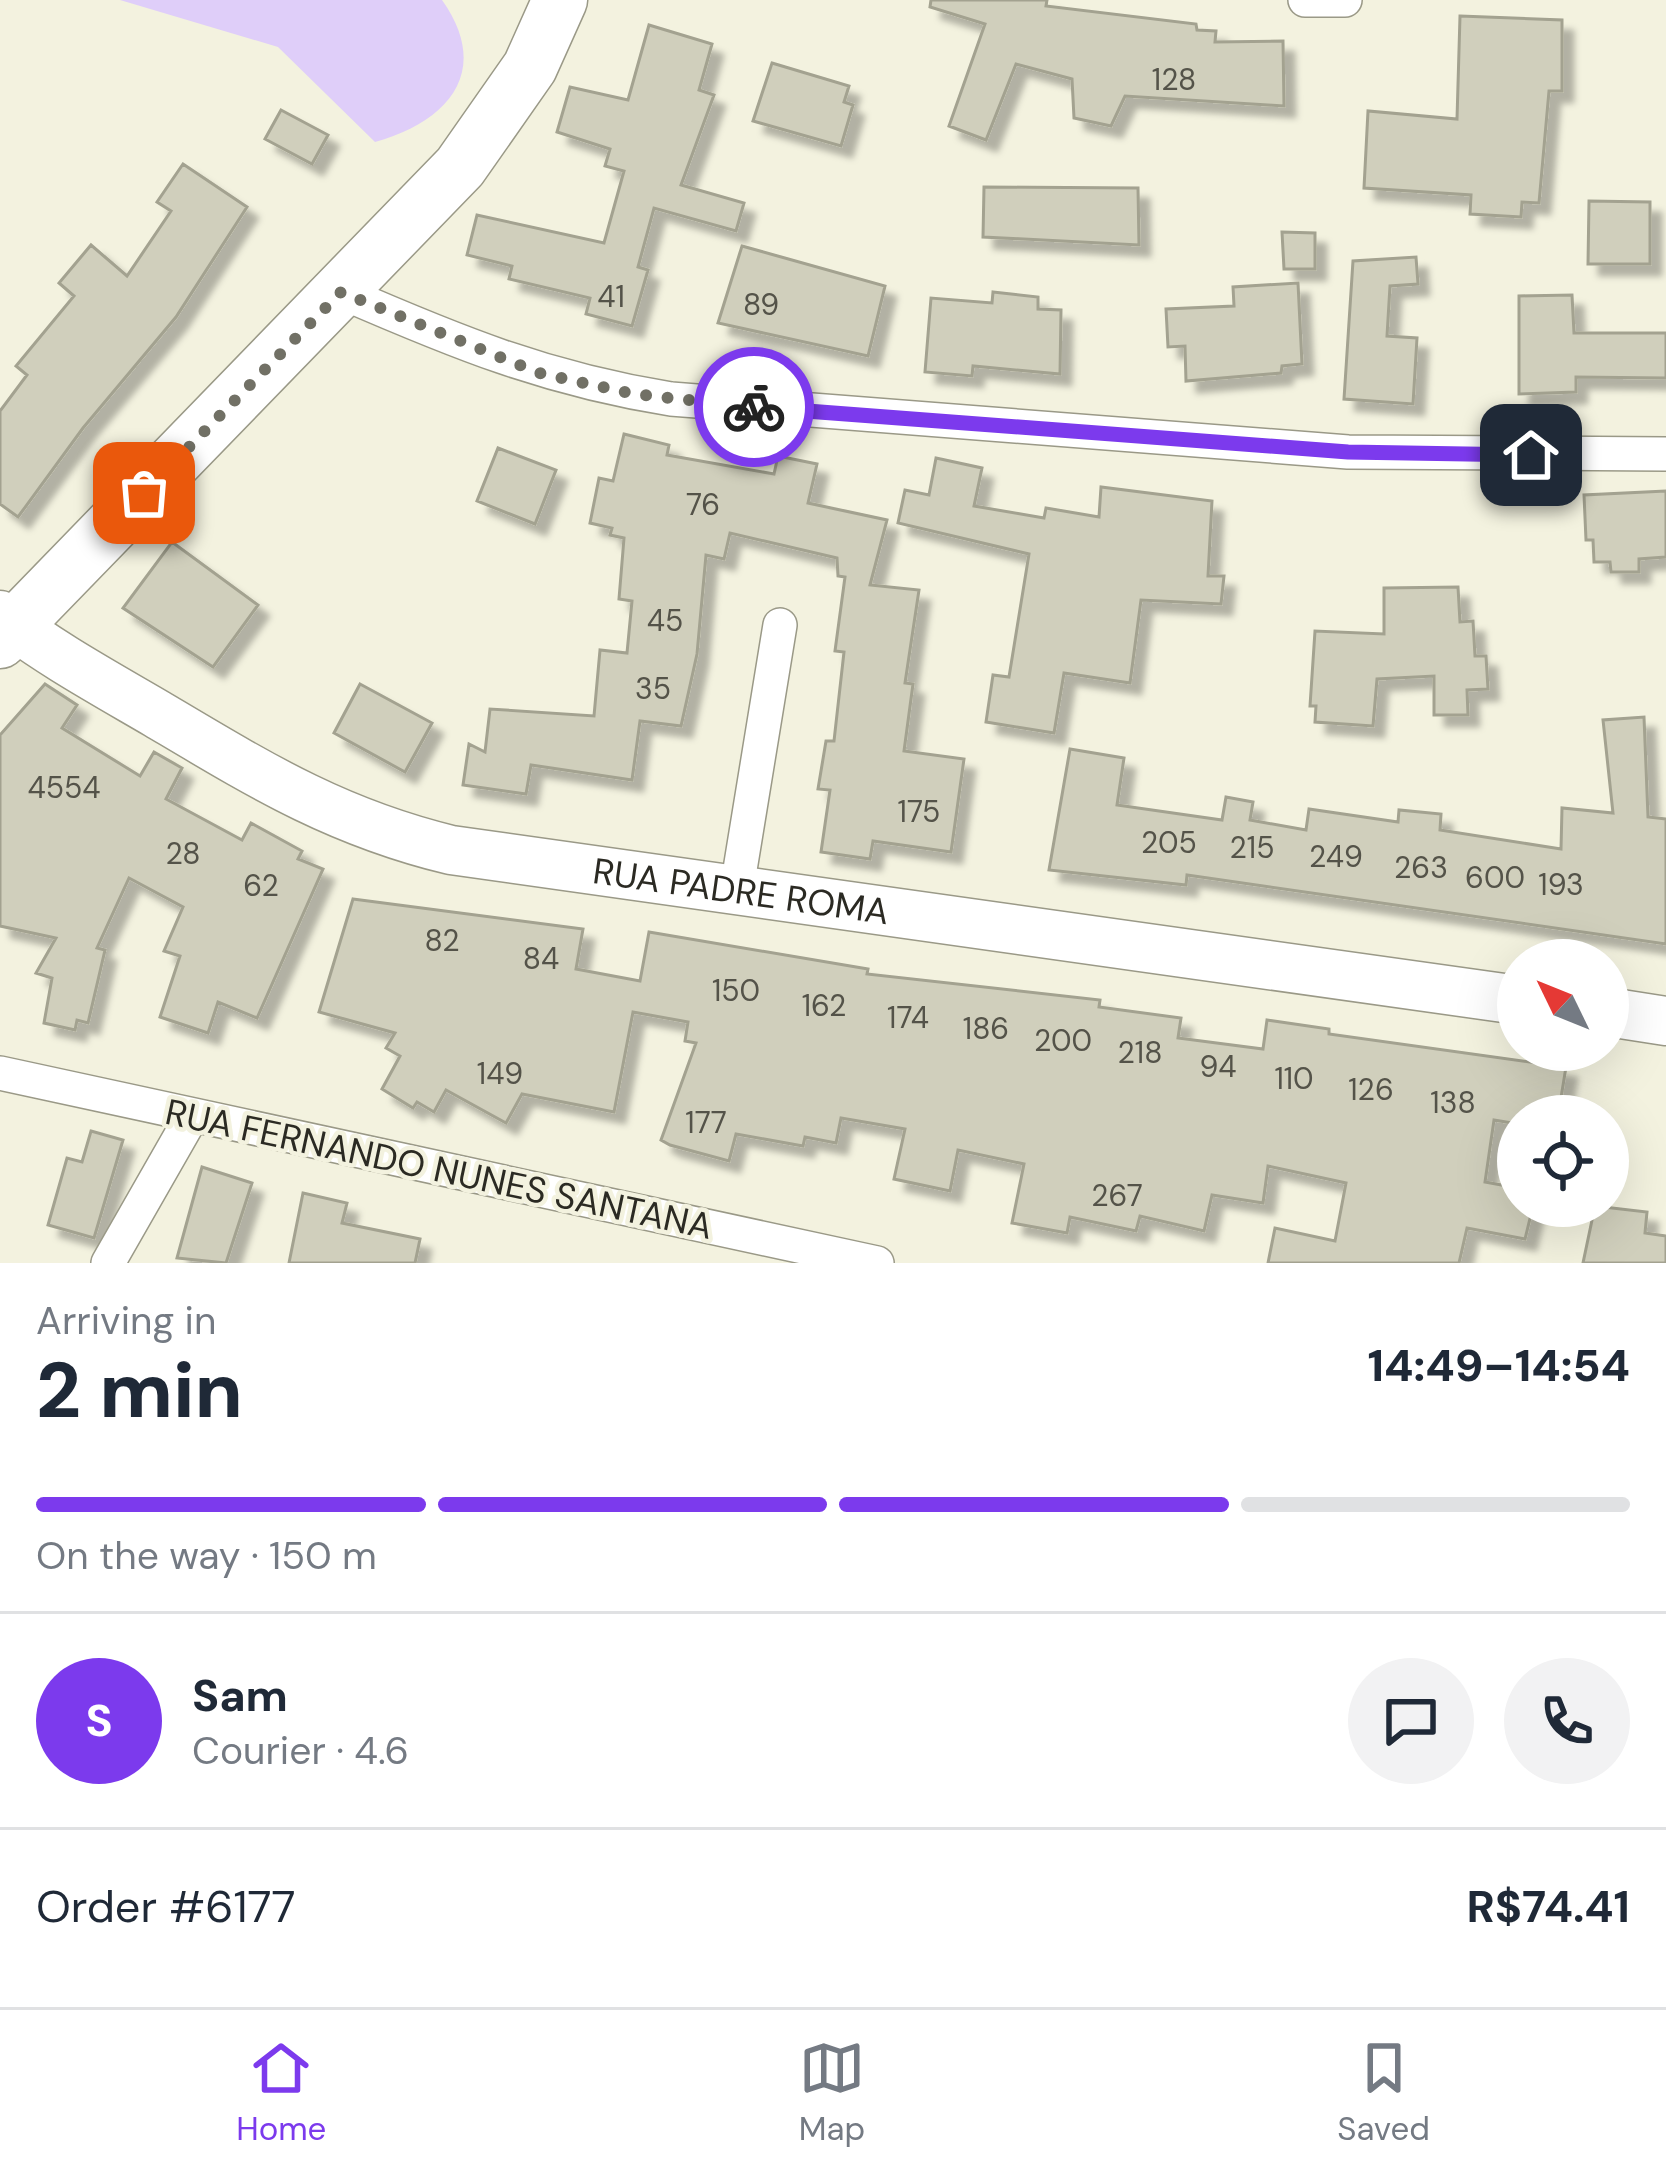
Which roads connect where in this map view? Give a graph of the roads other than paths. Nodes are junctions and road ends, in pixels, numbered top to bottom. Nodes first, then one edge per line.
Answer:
1 (560, 0) edge
2 (1305, 0) edge
3 (1345, 0) edge
4 (341, 292) junction
5 (1666, 454) edge
6 (780, 625) dead end
7 (5, 627) edge
8 (737, 888) junction
9 (1497, 997) edge
10 (1629, 1015) edge
11 (1666, 1021) edge
12 (0, 1073) edge
13 (192, 1115) junction
14 (108, 1263) edge
15 (877, 1263) edge

1 - 4 main road
2 - 3 street
4 - 5 street
4 - 7 main road
6 - 8 street
7 - 8 street, RUA PADRE ROMA
8 - 9 street, RUA PADRE ROMA
10 - 11 street
12 - 13 street, RUA FERNANDO NUNES SANTANA
13 - 14 street
13 - 15 street, RUA FERNANDO NUNES SANTANA

